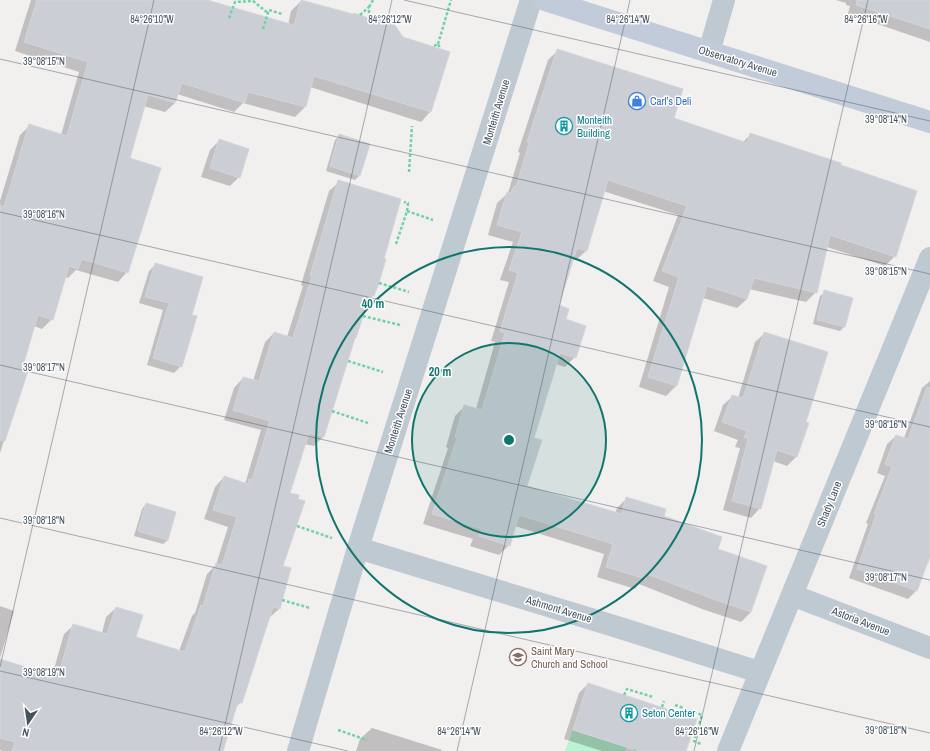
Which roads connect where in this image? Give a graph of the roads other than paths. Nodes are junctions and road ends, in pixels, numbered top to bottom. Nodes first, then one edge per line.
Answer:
1 (530, 0) edge
2 (545, 0) edge
3 (724, 0) edge
4 (709, 52) junction
5 (930, 122) edge
6 (930, 258) edge
7 (358, 548) junction
8 (792, 595) junction
9 (930, 648) edge
10 (760, 672) junction
11 (298, 751) edge
12 (728, 751) edge

1 - 7 street, Monteith Avenue
2 - 4 street, Observatory Avenue
3 - 4 street
4 - 5 street, Observatory Avenue
6 - 8 street, Shady Lane
7 - 10 street, Ashmont Avenue
7 - 11 street, Monteith Avenue
8 - 9 street, Astoria Avenue
8 - 10 street, Shady Lane
10 - 12 street, Shady Lane

